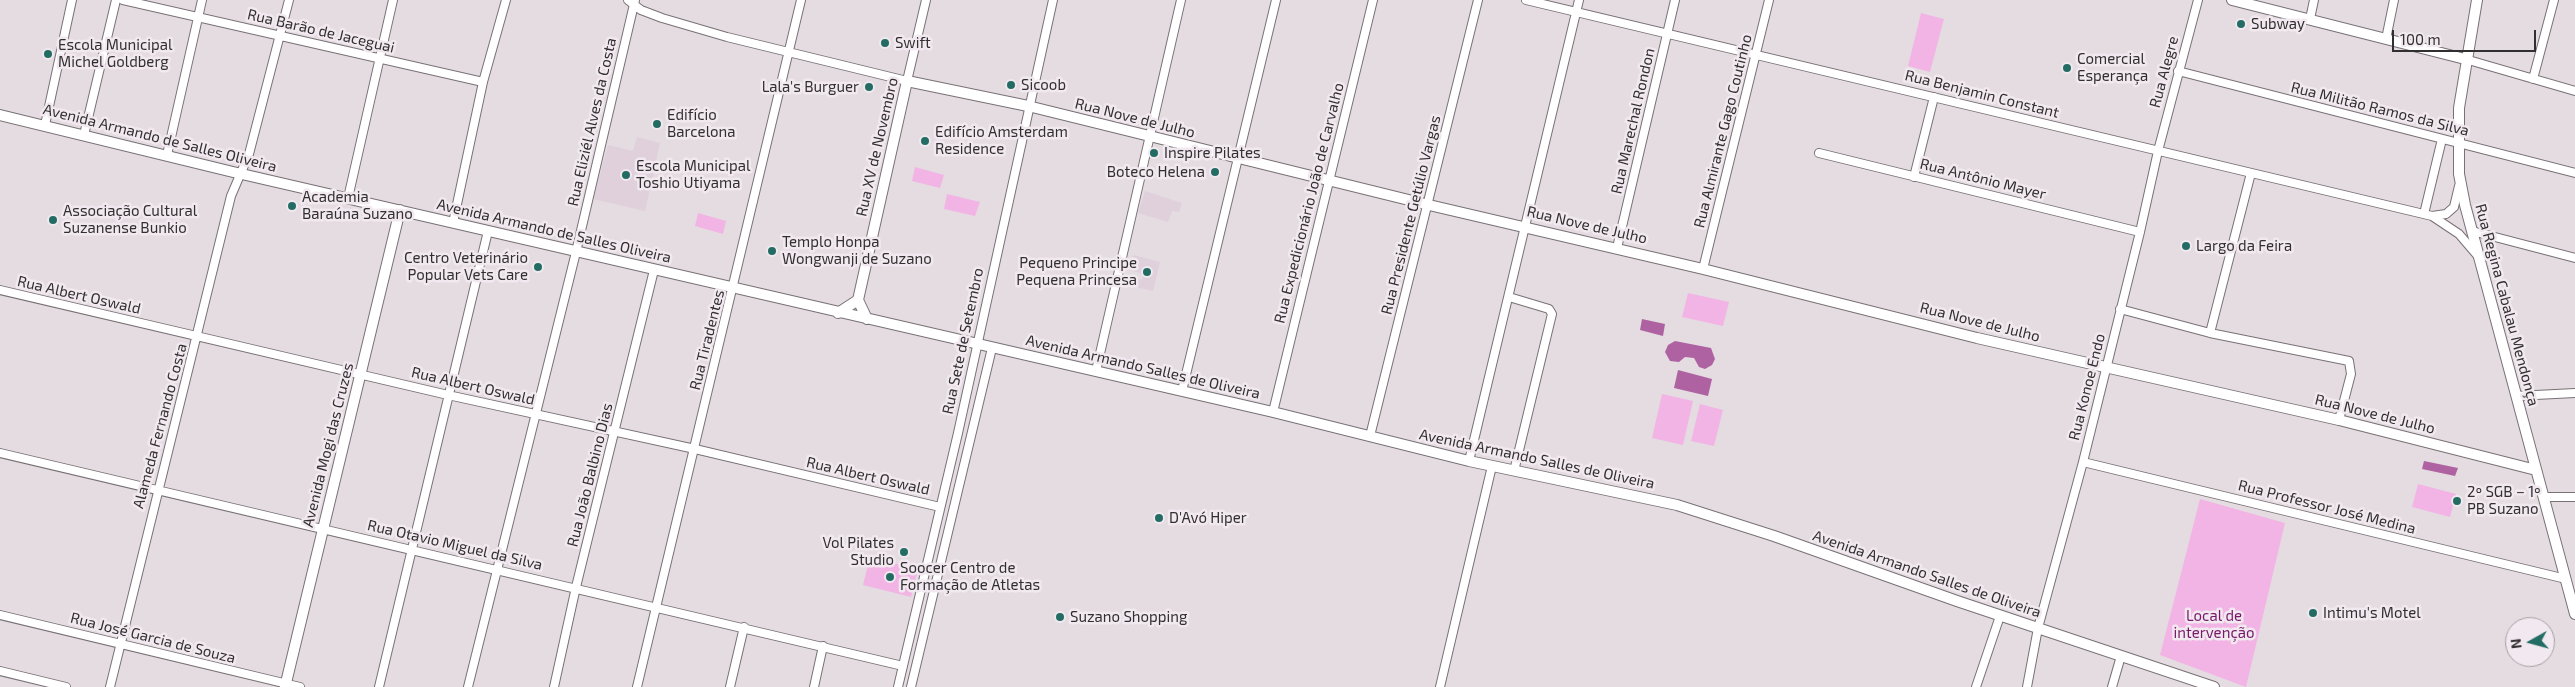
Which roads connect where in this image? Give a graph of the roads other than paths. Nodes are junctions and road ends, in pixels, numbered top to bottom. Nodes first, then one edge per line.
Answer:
1 (72, 0) edge
2 (116, 0) edge
3 (123, 0) edge
4 (202, 0) edge
5 (289, 0) edge
6 (393, 0) edge
7 (506, 0) edge
8 (801, 0) edge
9 (926, 0) edge
10 (1053, 0) edge
11 (1181, 0) edge
12 (1276, 0) edge
13 (1373, 0) edge
14 (1478, 0) edge
15 (1526, 0) edge
16 (1579, 0) edge
17 (1675, 0) edge
18 (1769, 0) edge
19 (2198, 0) edge
20 (2232, 0) edge
21 (2314, 0) edge
22 (2394, 0) edge
23 (2477, 0) edge
24 (2554, 0) edge
25 (632, 1) edge
26 (1577, 11) junction
27 (198, 17) junction
28 (2310, 19) junction
29 (1668, 32) junction
30 (280, 36) junction
31 (2386, 39) junction
32 (789, 53) junction
33 (1758, 54) junction
34 (380, 59) junction
35 (2465, 59) junction
36 (2178, 72) junction
37 (2533, 79) junction
38 (907, 81) junction
39 (484, 82) junction
40 (2575, 91) edge
41 (1934, 97) junction
42 (1028, 106) junction
43 (0, 115) edge
44 (45, 125) junction
45 (84, 135) junction
46 (1150, 137) junction
47 (2442, 139) junction
48 (2457, 142) junction
49 (2158, 151) junction
50 (1819, 153) dead end
51 (167, 155) junction
52 (1237, 158) junction
53 (2251, 173) junction
54 (2575, 173) edge
55 (240, 174) junction
56 (2459, 174) junction
57 (1914, 177) junction
58 (1328, 180) junction
59 (348, 198) junction
60 (1429, 205) junction
61 (400, 210) junction
62 (2428, 215) junction
63 (453, 223) junction
64 (1525, 226) junction
65 (2472, 231) junction
66 (488, 232) junction
67 (2140, 232) junction
68 (1617, 248) junction
69 (576, 252) junction
70 (2575, 258) edge
71 (2481, 261) junction
72 (1703, 268) junction
73 (654, 270) junction
74 (733, 288) junction
75 (0, 290) edge
76 (1509, 297) junction
77 (858, 300) junction
78 (2120, 309) junction
79 (838, 313) junction
80 (867, 319) junction
81 (2210, 333) junction
82 (197, 337) junction
83 (976, 343) junction
84 (992, 348) junction
85 (2106, 368) junction
86 (1096, 371) junction
87 (361, 374) junction
88 (1182, 391) junction
89 (2575, 393) edge
90 (448, 395) junction
91 (2516, 396) junction
92 (1273, 412) junction
93 (535, 414) junction
94 (2339, 420) junction
95 (614, 431) junction
96 (1370, 436) junction
97 (694, 449) junction
98 (0, 453) edge
99 (1469, 461) junction
100 (2083, 462) junction
101 (1492, 466) junction
102 (2536, 470) junction
103 (1514, 471) junction
104 (157, 491) junction
105 (2544, 497) junction
106 (2575, 497) edge
107 (940, 507) junction
108 (323, 529) junction
109 (412, 550) junction
110 (497, 569) junction
111 (2566, 579) junction
112 (576, 587) junction
113 (2573, 598) edge
114 (656, 606) junction
115 (2575, 614) edge
116 (0, 615) edge
117 (2000, 616) junction
118 (744, 627) junction
119 (2038, 628) junction
120 (119, 644) junction
121 (823, 646) junction
122 (2121, 656) junction
123 (904, 666) junction
124 (0, 671) edge
125 (286, 686) edge
126 (66, 687) edge
127 (110, 687) edge
128 (300, 687) edge
129 (380, 687) edge
130 (468, 687) edge
131 (554, 687) edge
132 (637, 687) edge
133 (730, 687) edge
134 (814, 687) edge
135 (898, 687) edge
136 (911, 687) edge
137 (1440, 687) edge
138 (1976, 687) edge
139 (2027, 687) edge
140 (2112, 687) edge
141 (2214, 687) edge

1 - 44 street
2 - 45 street
3 - 27 street, Rua Barão de Jaceguai
4 - 27 street
5 - 30 street, Alameda Fernando Costa
6 - 34 street
7 - 39 street
8 - 32 street, Rua Tiradentes
9 - 38 street, Rua XV de Novembro
10 - 42 street, Rua Sete de Setembro
11 - 46 street
12 - 52 street
13 - 58 street, Rua Expedicionário João de Carvalho
14 - 60 street, Rua Presidente Getúlio Vargas
15 - 26 street, Rua Benjamin Constant
16 - 26 street
17 - 29 street, Rua Marechal Rondon
18 - 33 street, Rua Almirante Gago Coutinho
19 - 36 street, Rua Alegre
20 - 28 main road
21 - 28 street
22 - 31 street
23 - 35 main road, Rua Regina Cabalau Mendonça
24 - 37 street
25 - 32 street, Rua Nove de Julho
25 - 69 street, Rua Eliziél Alves da Costa
26 - 29 street, Rua Benjamin Constant
26 - 64 street
27 - 30 street, Rua Barão de Jaceguai
27 - 51 street
28 - 31 main road
29 - 33 street, Rua Benjamin Constant
29 - 68 street, Rua Marechal Rondon
30 - 34 street, Rua Barão de Jaceguai
30 - 55 street, Alameda Fernando Costa
31 - 35 main road
32 - 38 street, Rua Nove de Julho
32 - 74 street, Rua Tiradentes
33 - 41 street, Rua Benjamin Constant
33 - 72 street, Rua Almirante Gago Coutinho
34 - 39 street, Rua Barão de Jaceguai
34 - 59 street
35 - 37 street
35 - 48 main road, Rua Regina Cabalau Mendonça
36 - 47 street, Rua Militão Ramos da Silva
36 - 49 street, Rua Alegre
37 - 40 street
38 - 42 main road, Rua Nove de Julho
38 - 77 main road, Rua XV de Novembro
39 - 63 street
41 - 49 street, Rua Benjamin Constant
41 - 57 street
42 - 46 main road, Rua Nove de Julho
42 - 83 street, Rua Sete de Setembro
43 - 44 main road, Avenida Armando de Salles Oliveira
44 - 45 main road, Avenida Armando de Salles Oliveira
45 - 51 main road, Avenida Armando de Salles Oliveira
46 - 52 main road, Rua Nove de Julho
46 - 86 street
47 - 48 street, Rua Militão Ramos da Silva
47 - 62 street
48 - 54 street, Rua Militão Ramos da Silva
48 - 56 main road, Rua Regina Cabalau Mendonça
49 - 53 street, Rua Benjamin Constant
49 - 67 street, Rua Konoe Endo
50 - 57 street, Rua Antônio Mayer
51 - 55 main road, Avenida Armando de Salles Oliveira
52 - 58 main road, Rua Nove de Julho
52 - 88 street
53 - 62 street, Rua Benjamin Constant
53 - 81 street
55 - 59 main road, Avenida Armando de Salles Oliveira
55 - 82 street, Alameda Fernando Costa
56 - 62 street
56 - 65 main road, Rua Regina Cabalau Mendonça
57 - 67 street, Rua Antônio Mayer
58 - 60 main road, Rua Nove de Julho
58 - 92 street, Rua Expedicionário João de Carvalho
59 - 61 main road, Avenida Armando de Salles Oliveira
60 - 64 main road, Rua Nove de Julho
60 - 96 street, Rua Presidente Getúlio Vargas
61 - 63 main road, Avenida Armando de Salles Oliveira
61 - 87 main road, Avenida Mogi das Cruzes
62 - 71 street, Rua Benjamin Constant
63 - 66 main road, Avenida Armando de Salles Oliveira
64 - 68 main road, Rua Nove de Julho
64 - 76 street
65 - 70 street
65 - 71 main road, Rua Regina Cabalau Mendonça
66 - 69 main road, Avenida Armando de Salles Oliveira
66 - 90 street
67 - 78 street, Rua Konoe Endo
68 - 72 main road, Rua Nove de Julho
69 - 73 main road, Avenida Armando de Salles Oliveira
69 - 93 street, Rua Eliziél Alves da Costa
71 - 91 main road, Rua Regina Cabalau Mendonça
72 - 85 main road, Rua Nove de Julho
73 - 74 main road, Avenida Armando de Salles Oliveira
73 - 95 street, Rua João Balbino Dias
74 - 79 main road, Avenida Armando de Salles Oliveira
74 - 97 street, Rua Tiradentes
75 - 82 street, Rua Albert Oswald
76 - 99 street
76 - 103 street
77 - 79 main road
77 - 80 main road
78 - 81 street
78 - 85 street, Rua Konoe Endo
79 - 80 main road, Avenida Armando Salles de Oliveira
80 - 83 main road, Avenida Armando Salles de Oliveira
81 - 94 street
82 - 87 street, Rua Albert Oswald
82 - 104 street, Alameda Fernando Costa
83 - 84 main road, Avenida Armando Salles de Oliveira
83 - 107 street, Rua Sete de Setembro
84 - 86 main road, Avenida Armando Salles de Oliveira
84 - 136 street, Rua Sete de Setembro
85 - 94 main road, Rua Nove de Julho
85 - 100 street, Rua Konoe Endo
86 - 88 main road, Avenida Armando Salles de Oliveira
87 - 90 street, Rua Albert Oswald
87 - 108 main road, Avenida Mogi das Cruzes
88 - 92 main road, Avenida Armando Salles de Oliveira
89 - 91 street
90 - 93 street, Rua Albert Oswald
90 - 109 street
91 - 102 main road, Rua Regina Cabalau Mendonça
92 - 96 main road, Avenida Armando Salles de Oliveira
93 - 95 street, Rua Albert Oswald
93 - 110 street, Rua Eliziél Alves da Costa
94 - 102 main road, Rua Nove de Julho
95 - 97 street, Rua Albert Oswald
95 - 112 street, Rua João Balbino Dias
96 - 99 main road, Avenida Armando Salles de Oliveira
97 - 107 street, Rua Albert Oswald
97 - 114 street, Rua Tiradentes
98 - 104 street, Rua Otavio Miguel da Silva
99 - 101 main road, Avenida Armando Salles de Oliveira
100 - 111 street, Rua Professor José Medina
100 - 119 street, Rua Konoe Endo
101 - 103 main road, Avenida Armando Salles de Oliveira
101 - 137 street
102 - 105 main road, Rua Regina Cabalau Mendonça
103 - 117 main road, Avenida Armando Salles de Oliveira
104 - 108 street, Rua Otavio Miguel da Silva
104 - 120 street, Alameda Fernando Costa
105 - 106 street
105 - 111 main road, Rua Regina Cabalau Mendonça
107 - 123 street, Rua Sete de Setembro
108 - 109 street, Rua Otavio Miguel da Silva
108 - 125 main road, Avenida Mogi das Cruzes
109 - 110 street, Rua Otavio Miguel da Silva
109 - 129 street
110 - 112 street, Rua Otavio Miguel da Silva
110 - 130 street, Rua Eliziél Alves da Costa
111 - 113 main road, Rua Regina Cabalau Mendonça
112 - 114 street, Rua Otavio Miguel da Silva
112 - 131 street, Rua João Balbino Dias
113 - 115 main road, Rua Regina Cabalau Mendonça
114 - 118 street, Rua Otavio Miguel da Silva
114 - 132 street, Rua Tiradentes
116 - 120 street, Rua José Garcia de Souza
117 - 119 main road, Avenida Armando Salles de Oliveira
117 - 138 street
118 - 121 street, Rua Otavio Miguel da Silva
118 - 133 street
119 - 122 main road, Avenida Armando Salles de Oliveira
119 - 139 street, Rua Konoe Endo
120 - 125 street, Rua José Garcia de Souza
120 - 127 street, Alameda Fernando Costa
121 - 123 street, Rua Otavio Miguel da Silva
121 - 134 street
122 - 140 street
122 - 141 main road, Avenida Armando Salles de Oliveira
123 - 135 street, Rua Sete de Setembro
124 - 126 street
125 - 128 street, Rua José Garcia de Souza

